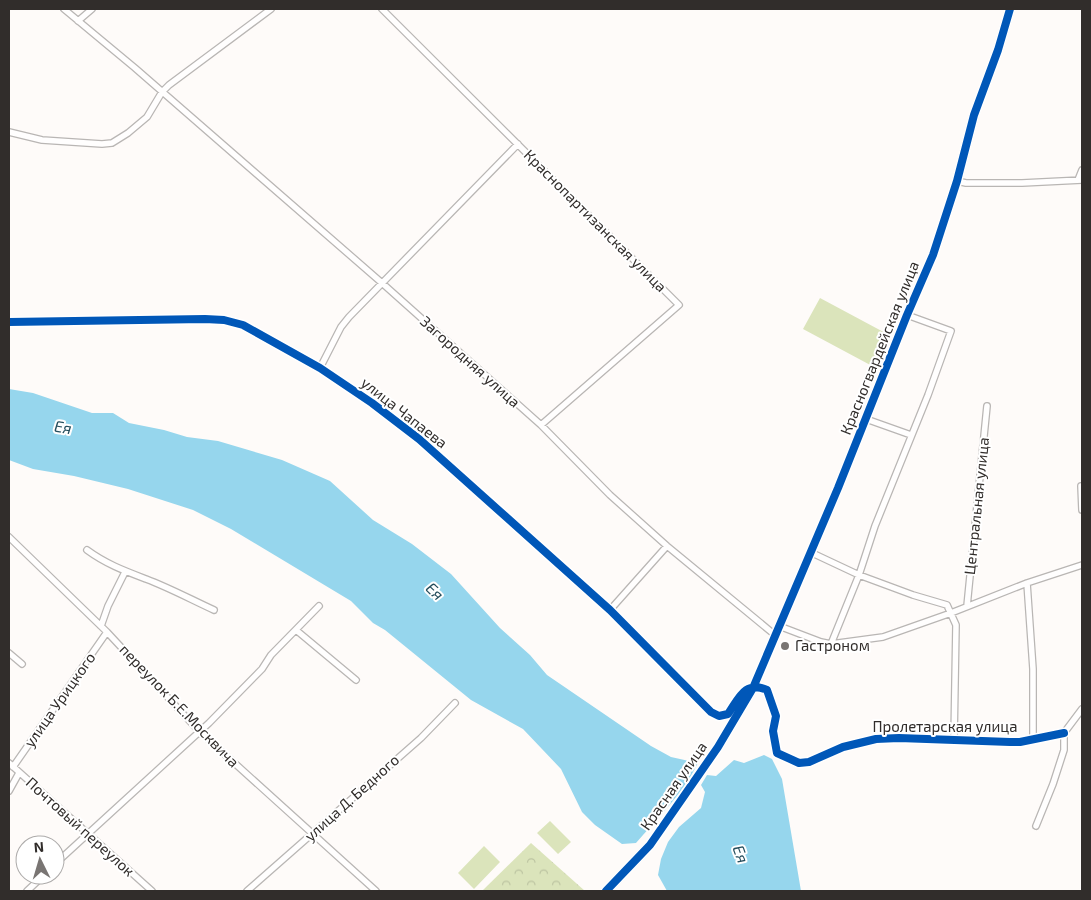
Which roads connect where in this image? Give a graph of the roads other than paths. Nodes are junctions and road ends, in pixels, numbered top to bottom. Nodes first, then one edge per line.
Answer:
1 (64, 9) edge
2 (92, 9) edge
3 (271, 9) edge
4 (382, 9) edge
5 (1010, 9) edge
6 (78, 21) junction
7 (162, 92) junction
8 (9, 132) edge
9 (518, 144) junction
10 (1082, 170) edge
11 (1080, 180) edge
12 (957, 181) junction
13 (382, 283) junction
14 (907, 315) junction
15 (9, 322) edge
16 (320, 368) junction
17 (987, 406) dead end
18 (866, 419) junction
19 (541, 425) junction
20 (911, 434) junction
21 (1082, 486) edge
22 (1082, 510) edge
23 (9, 536) edge
24 (667, 546) junction
25 (87, 550) dead end
26 (810, 552) junction
27 (1082, 565) edge
28 (125, 572) junction
29 (859, 575) junction
30 (1027, 583) junction
31 (319, 606) dead end
32 (967, 606) junction
33 (214, 610) dead end
34 (610, 610) junction
35 (951, 614) junction
36 (101, 626) junction
37 (779, 626) junction
38 (296, 630) junction
39 (107, 632) junction
40 (775, 636) junction
41 (831, 644) junction
42 (9, 653) edge
43 (22, 664) dead end
44 (356, 680) dead end
45 (753, 688) junction
46 (455, 703) dead end
47 (1082, 709) edge
48 (199, 731) junction
49 (1064, 733) junction
50 (1032, 738) junction
51 (954, 740) junction
52 (11, 765) edge
53 (19, 773) junction
54 (9, 791) edge
55 (1036, 826) dead end
56 (87, 833) junction
57 (312, 834) junction
58 (65, 854) edge
59 (152, 891) edge
60 (247, 891) edge
61 (376, 891) edge
62 (606, 891) edge

1 - 6 street, Загородняя улица
2 - 6 street
3 - 7 street
4 - 9 street, Краснопартизанская улица
5 - 12 street, Красногвардейская улица
6 - 7 street, Загородняя улица
7 - 8 street
7 - 13 street, Загородняя улица
9 - 13 street
9 - 19 street, Краснопартизанская улица
10 - 11 street
11 - 12 street
12 - 14 street, Красногвардейская улица
13 - 16 street
13 - 19 street, Загородняя улица
14 - 18 street, Красногвардейская улица
14 - 20 street
15 - 16 street, улица Чапаева
16 - 34 street, улица Чапаева
17 - 32 street, Центральная улица
18 - 20 street
18 - 26 street, Красногвардейская улица
19 - 24 street, Загородняя улица
20 - 29 street
21 - 22 street
23 - 36 street, переулок Б.Е.Москвича
24 - 34 street
24 - 40 street, Загородняя улица
25 - 28 street
26 - 29 street
26 - 37 street, Красногвардейская улица
27 - 30 street
28 - 33 street
28 - 36 street
29 - 35 street
29 - 41 street
30 - 32 street
30 - 50 street, Пролетарская улица
31 - 38 street
32 - 35 street
34 - 45 street, улица Чапаева
35 - 41 street
35 - 51 street, Пролетарская улица
36 - 39 street, переулок Б.Е.Москвича
37 - 40 street, Красногвардейская улица
37 - 41 street
38 - 44 street
38 - 48 street
39 - 48 street, переулок Б.Е.Москвича
39 - 52 street, улица Урицкого
40 - 45 street, Красногвардейская улица
42 - 43 street
45 - 51 street, Пролетарская улица
45 - 62 street, Красная улица
46 - 57 street, улица Д. Бедного
47 - 49 street
48 - 56 street
48 - 57 street, переулок Б.Е.Москвича
49 - 50 street, Пролетарская улица
49 - 55 street
50 - 51 street, Пролетарская улица
52 - 53 street, Почтовый переулок
53 - 54 street
53 - 56 street, Почтовый переулок
56 - 58 street
56 - 59 street, Почтовый переулок
57 - 60 street, улица Д. Бедного
57 - 61 street, переулок Б.Е.Москвича

